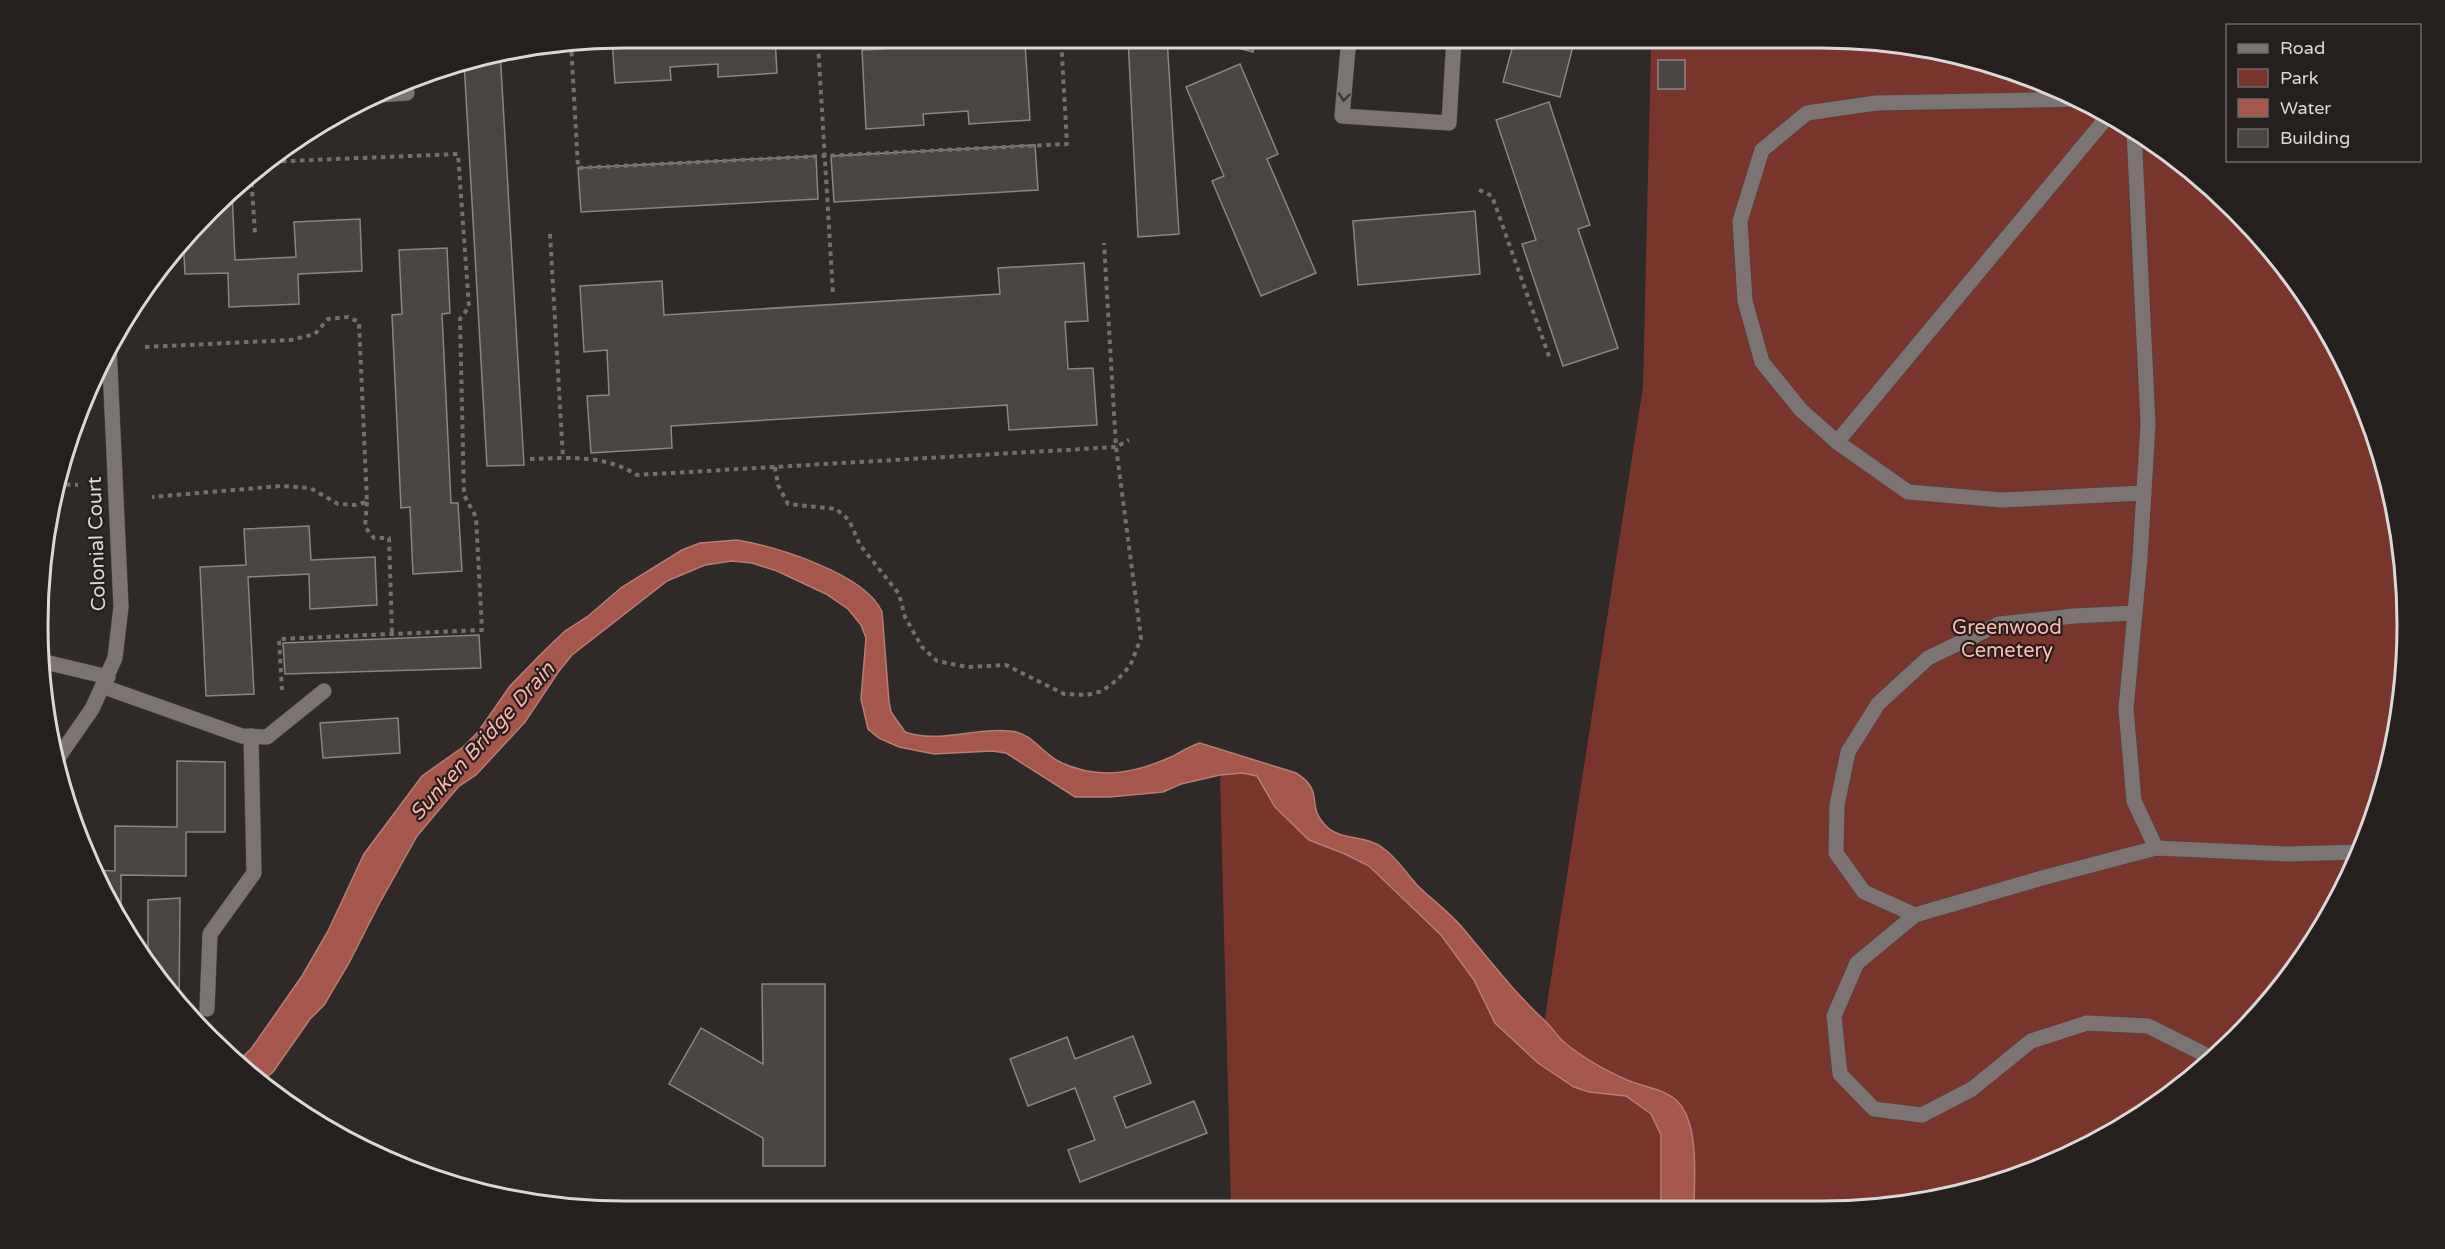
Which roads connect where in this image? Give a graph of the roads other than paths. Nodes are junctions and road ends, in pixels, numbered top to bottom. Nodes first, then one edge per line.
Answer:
1 (1348, 48) edge
2 (1453, 48) edge
3 (401, 93) edge
4 (407, 93) dead end
5 (2058, 99) edge
6 (2103, 122) edge
7 (2134, 141) edge
8 (110, 364) edge
9 (1838, 442) junction
10 (2144, 493) junction
11 (2135, 613) junction
12 (49, 664) edge
13 (106, 682) junction
14 (324, 691) dead end
15 (251, 736) junction
16 (62, 751) edge
17 (2156, 848) junction
18 (2350, 852) edge
19 (1915, 915) junction
20 (207, 1009) dead end
21 (2204, 1055) edge

1 -> 2 street
3 - 4 street
5 - 9 street
6 - 9 street
7 - 10 street
8 - 13 street, Colonial Court
9 - 10 street
10 - 11 street
11 - 17 street
11 - 19 street
12 - 13 street
13 - 15 street
13 - 16 street, Colonial Court
14 - 15 street
15 - 20 street
17 - 18 street
17 - 19 street
19 - 21 street

